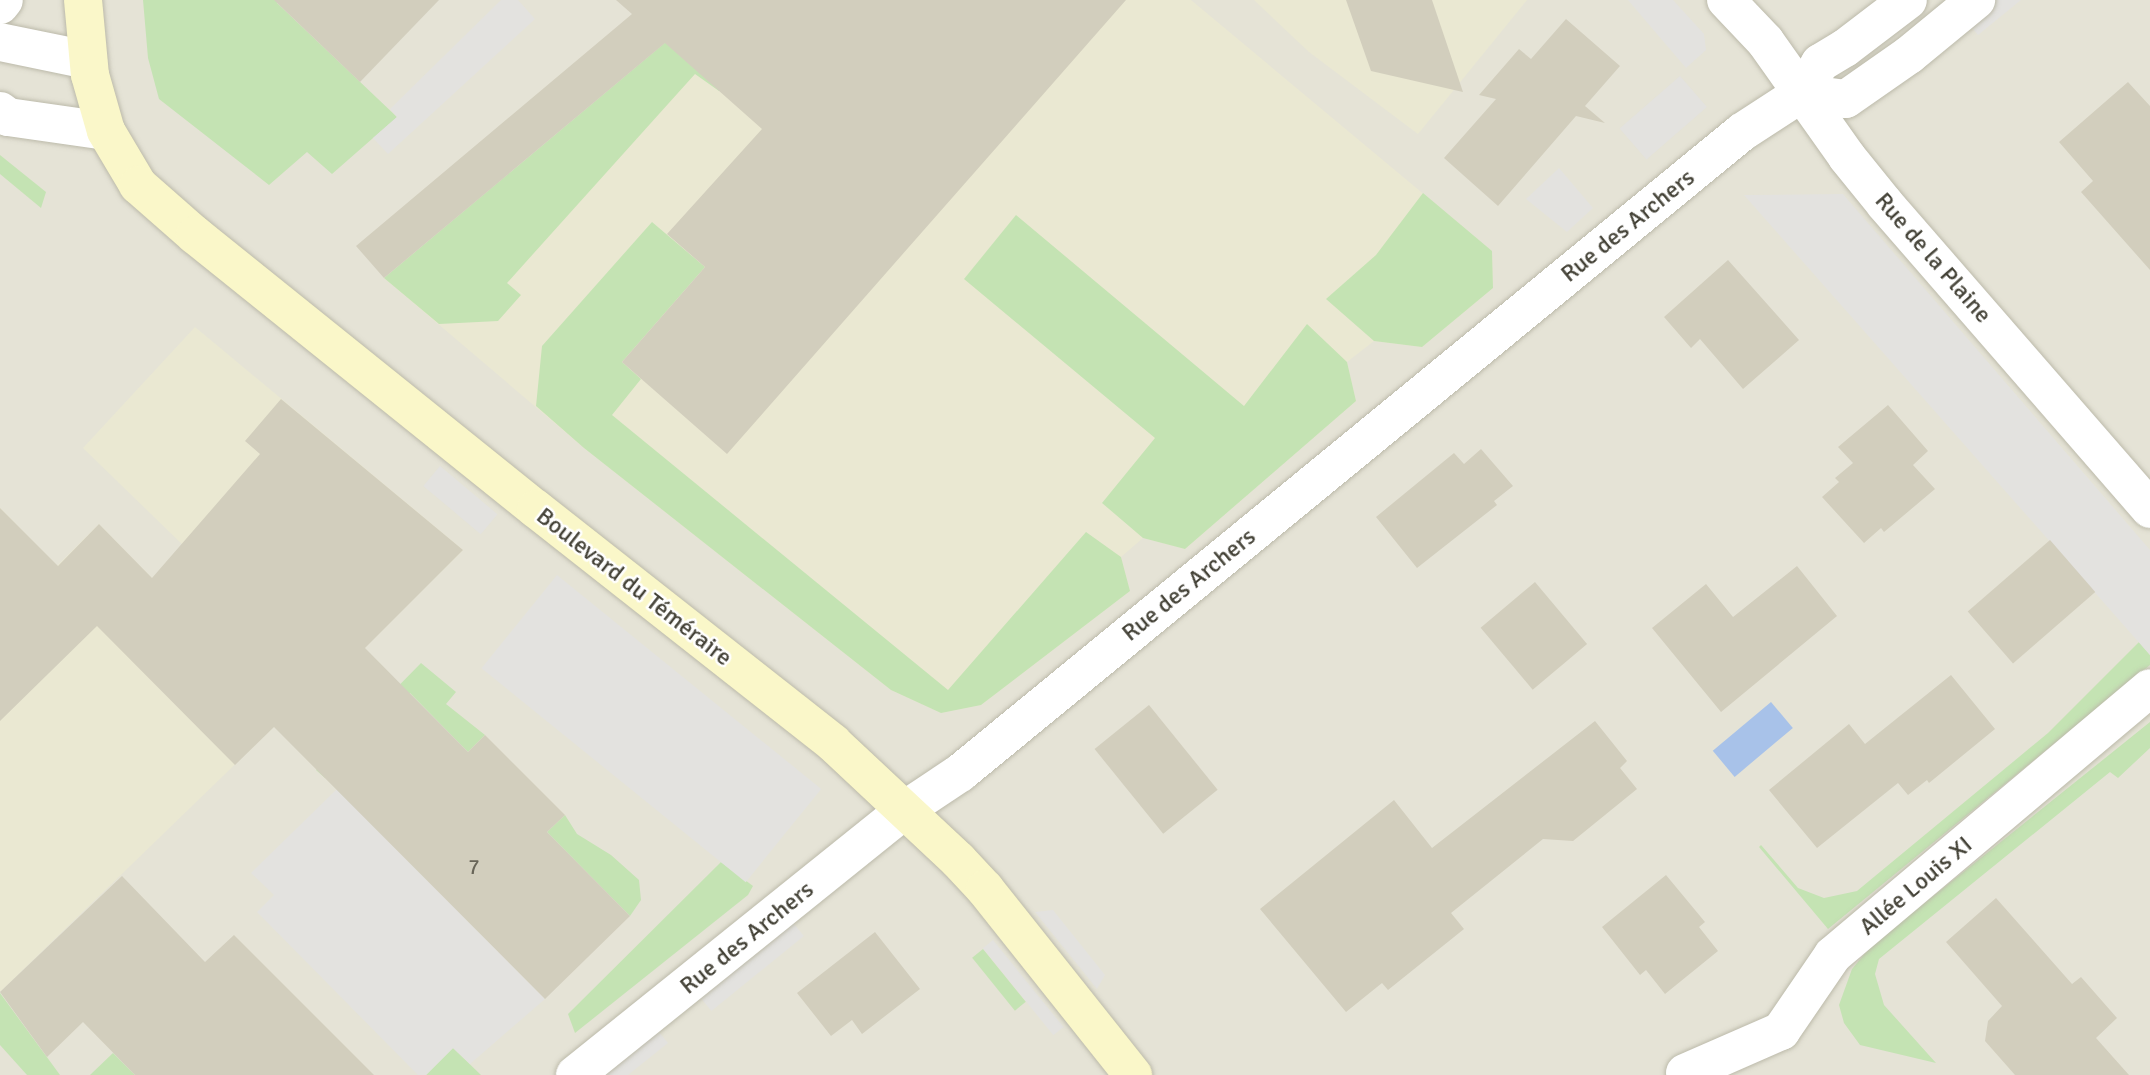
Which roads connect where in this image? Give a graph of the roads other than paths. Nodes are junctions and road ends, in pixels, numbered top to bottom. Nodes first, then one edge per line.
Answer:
1 (4, 0) edge
2 (83, 0) edge
3 (1726, 0) edge
4 (1908, 0) edge
5 (1976, 0) edge
6 (0, 5) edge
7 (0, 42) edge
8 (88, 60) junction
9 (1802, 93) junction
10 (0, 111) edge
11 (106, 131) junction
12 (2150, 509) edge
13 (2150, 688) edge
14 (906, 809) junction
15 (1685, 1073) dead end
16 (575, 1075) edge
17 (1133, 1075) edge

1 - 6 street
2 - 8 main road, Boulevard du Téméraire
3 - 9 street, Rue de la Plaine
4 - 9 street, Rue des Archers
5 - 9 street
7 - 8 street
8 - 11 main road, Boulevard du Téméraire
9 - 12 street, Rue de la Plaine
9 - 14 street, Rue des Archers
10 - 11 street
11 - 14 main road, Boulevard du Téméraire
13 - 15 street, Allée Louis XI
14 - 16 street, Rue des Archers
14 - 17 main road, Boulevard du Téméraire

